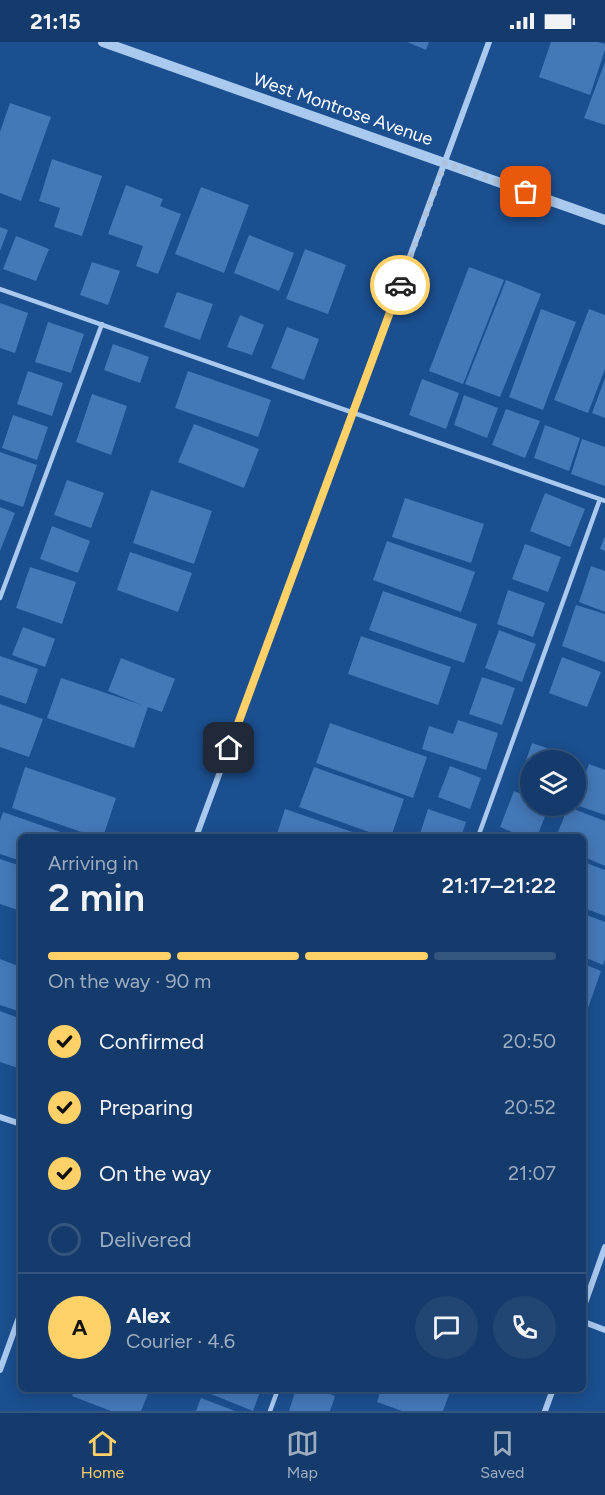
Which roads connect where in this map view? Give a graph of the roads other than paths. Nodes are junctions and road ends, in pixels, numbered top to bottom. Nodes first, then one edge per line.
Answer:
1 (103, 42) edge
2 (489, 42) edge
3 (445, 163) junction
4 (605, 220) edge
5 (0, 289) edge
6 (102, 324) junction
7 (353, 413) junction
8 (602, 500) edge
9 (0, 598) edge
10 (197, 834) edge
11 (479, 834) edge
12 (0, 1117) edge
13 (18, 1123) edge
14 (605, 1247) edge
15 (586, 1300) edge
16 (18, 1320) edge
17 (586, 1323) edge
18 (605, 1330) edge
19 (0, 1370) edge
20 (277, 1392) edge
21 (552, 1392) edge
22 (270, 1411) edge
23 (545, 1411) edge

1 - 3 street, West Montrose Avenue
2 - 3 street
3 - 4 street, West Montrose Avenue
3 - 7 street
5 - 6 lane
6 - 7 lane
6 - 9 lane
7 - 8 lane
7 - 10 street
8 - 11 lane
12 - 13 street
14 - 15 street
16 - 19 street
17 - 18 street
20 - 22 lane
21 - 23 street

